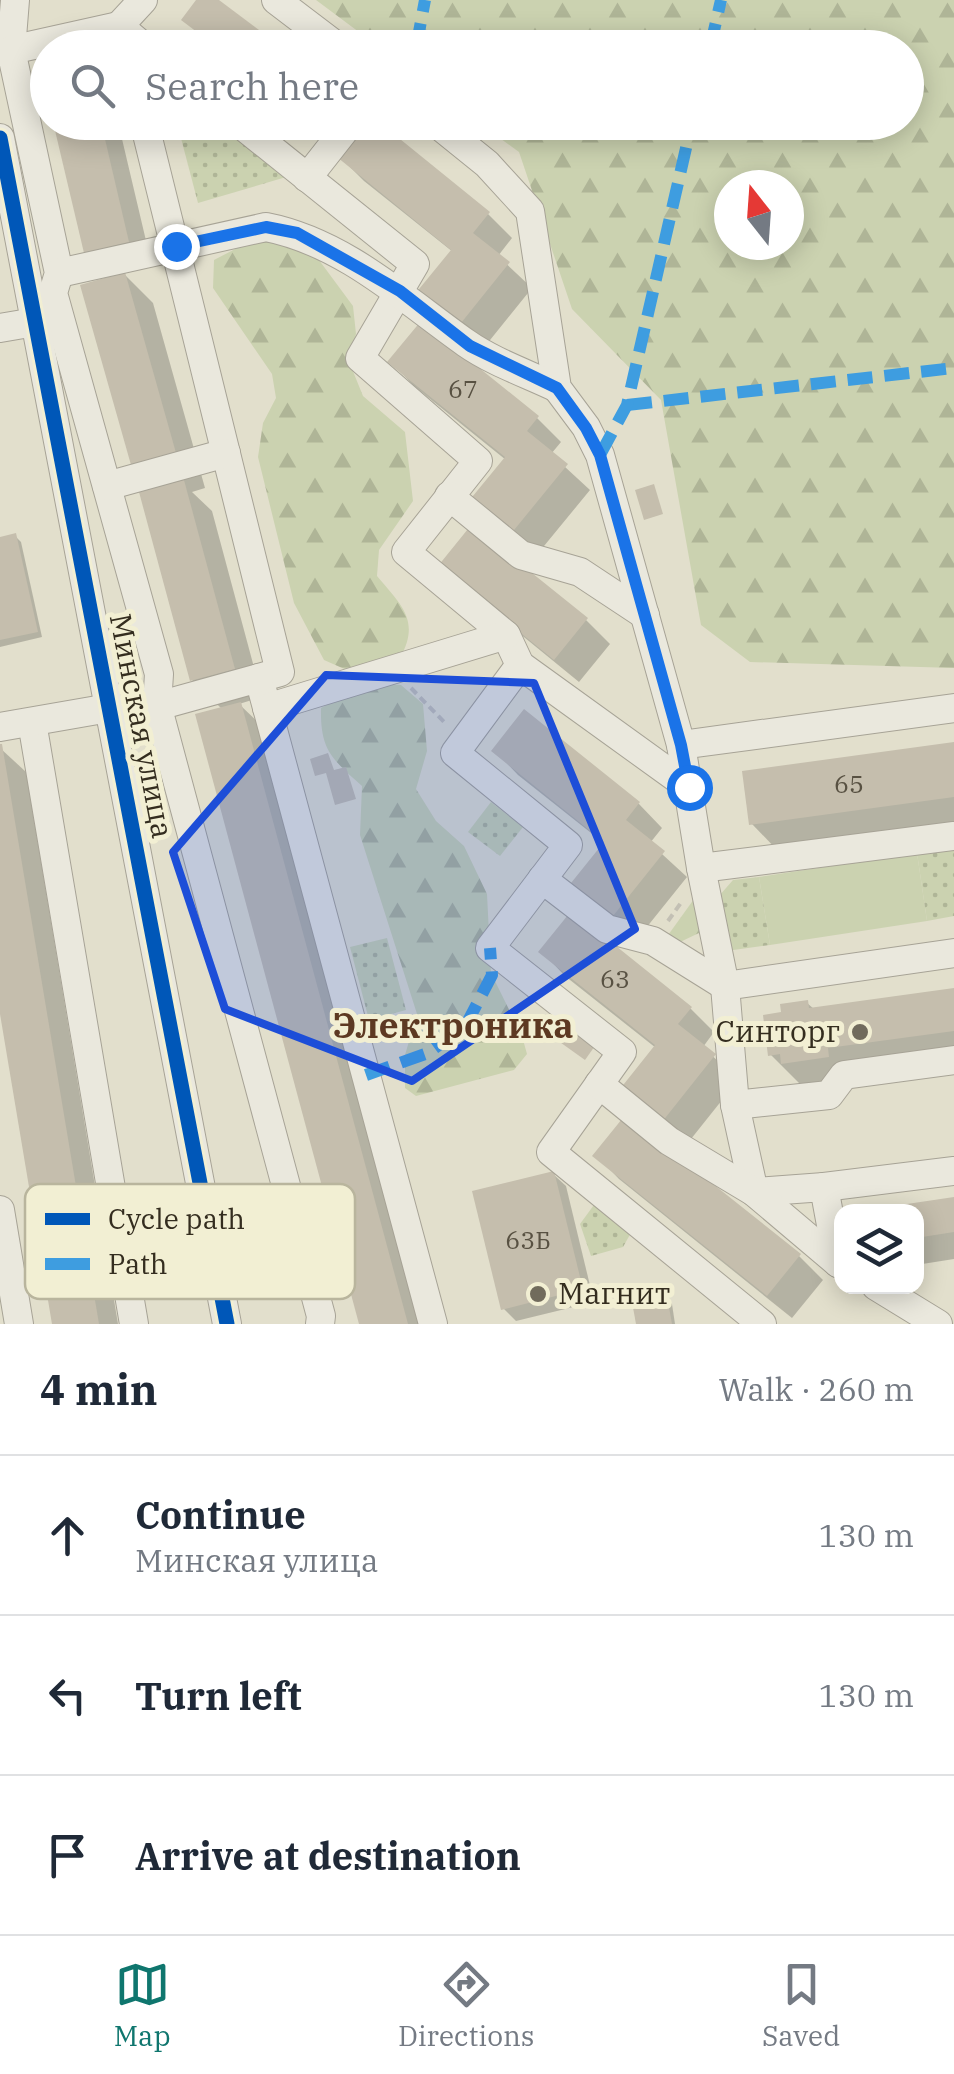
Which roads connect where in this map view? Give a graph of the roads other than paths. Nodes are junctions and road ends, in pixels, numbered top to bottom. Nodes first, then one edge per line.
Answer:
1 (15, 0) edge
2 (143, 0) edge
3 (276, 0) edge
4 (123, 24) edge
5 (97, 30) edge
6 (315, 30) edge
7 (30, 45) edge
8 (10, 50) junction
9 (0, 138) edge
10 (149, 140) edge
11 (260, 140) edge
12 (337, 140) edge
13 (458, 140) edge
14 (307, 178) junction
15 (176, 246) junction
16 (58, 272) junction
17 (400, 291) junction
18 (35, 322) junction
19 (0, 328) edge
20 (557, 388) junction
21 (226, 453) junction
22 (107, 486) junction
23 (450, 496) junction
24 (644, 615) junction
25 (506, 635) junction
26 (520, 665) junction
27 (259, 678) junction
28 (158, 705) junction
29 (267, 708) junction
30 (954, 708) edge
31 (110, 714) junction
32 (32, 722) junction
33 (0, 727) edge
34 (681, 745) junction
35 (689, 787) junction
36 (954, 836) edge
37 (701, 871) junction
38 (542, 880) junction
39 (954, 954) edge
40 (725, 986) junction
41 (954, 1060) edge
42 (599, 1084) junction
43 (736, 1105) junction
44 (954, 1170) edge
45 (110, 1184) edge
46 (200, 1184) edge
47 (286, 1184) edge
48 (824, 1188) junction
49 (754, 1192) junction
50 (0, 1210) edge
51 (834, 1236) edge
52 (834, 1259) edge
53 (889, 1294) edge
54 (130, 1299) edge
55 (222, 1299) edge
56 (316, 1299) edge
57 (19, 1324) edge
58 (134, 1324) edge
59 (227, 1324) edge
60 (320, 1324) edge
61 (434, 1324) edge
62 (762, 1324) edge
63 (938, 1324) edge

1 - 8 street
2 - 4 street
3 - 6 street
4 - 5 street
7 - 8 street
8 - 16 street
9 - 18 street, Минская улица
10 - 15 street
11 - 14 street
12 - 14 street
13 - 20 street
14 - 17 street
15 - 16 street
15 - 17 street
15 - 21 street
16 - 22 street
17 - 20 street
17 - 23 street
18 - 19 street
18 - 31 street, Минская улица
20 - 24 street
21 - 22 street
21 - 27 street
22 - 28 street
23 - 24 street
23 - 25 street
24 - 34 street
25 - 26 street
25 - 29 street
26 - 35 street
26 - 38 street
27 - 28 street
27 - 29 street
28 - 31 street
28 - 47 street
29 - 61 street
30 - 34 street
31 - 32 street
31 - 46 street, Минская улица
32 - 33 street
32 - 45 street
34 - 35 street
35 - 37 street
36 - 37 street
37 - 40 street
38 - 40 street
38 - 42 street
39 - 40 street
40 - 43 street
41 - 43 street
42 - 49 street
42 - 62 street
43 - 49 street
44 - 48 street
48 - 49 street
48 - 51 street
49 - 52 street
50 - 57 street
53 - 63 street
54 - 58 street
55 - 59 street, Минская улица
56 - 60 street

